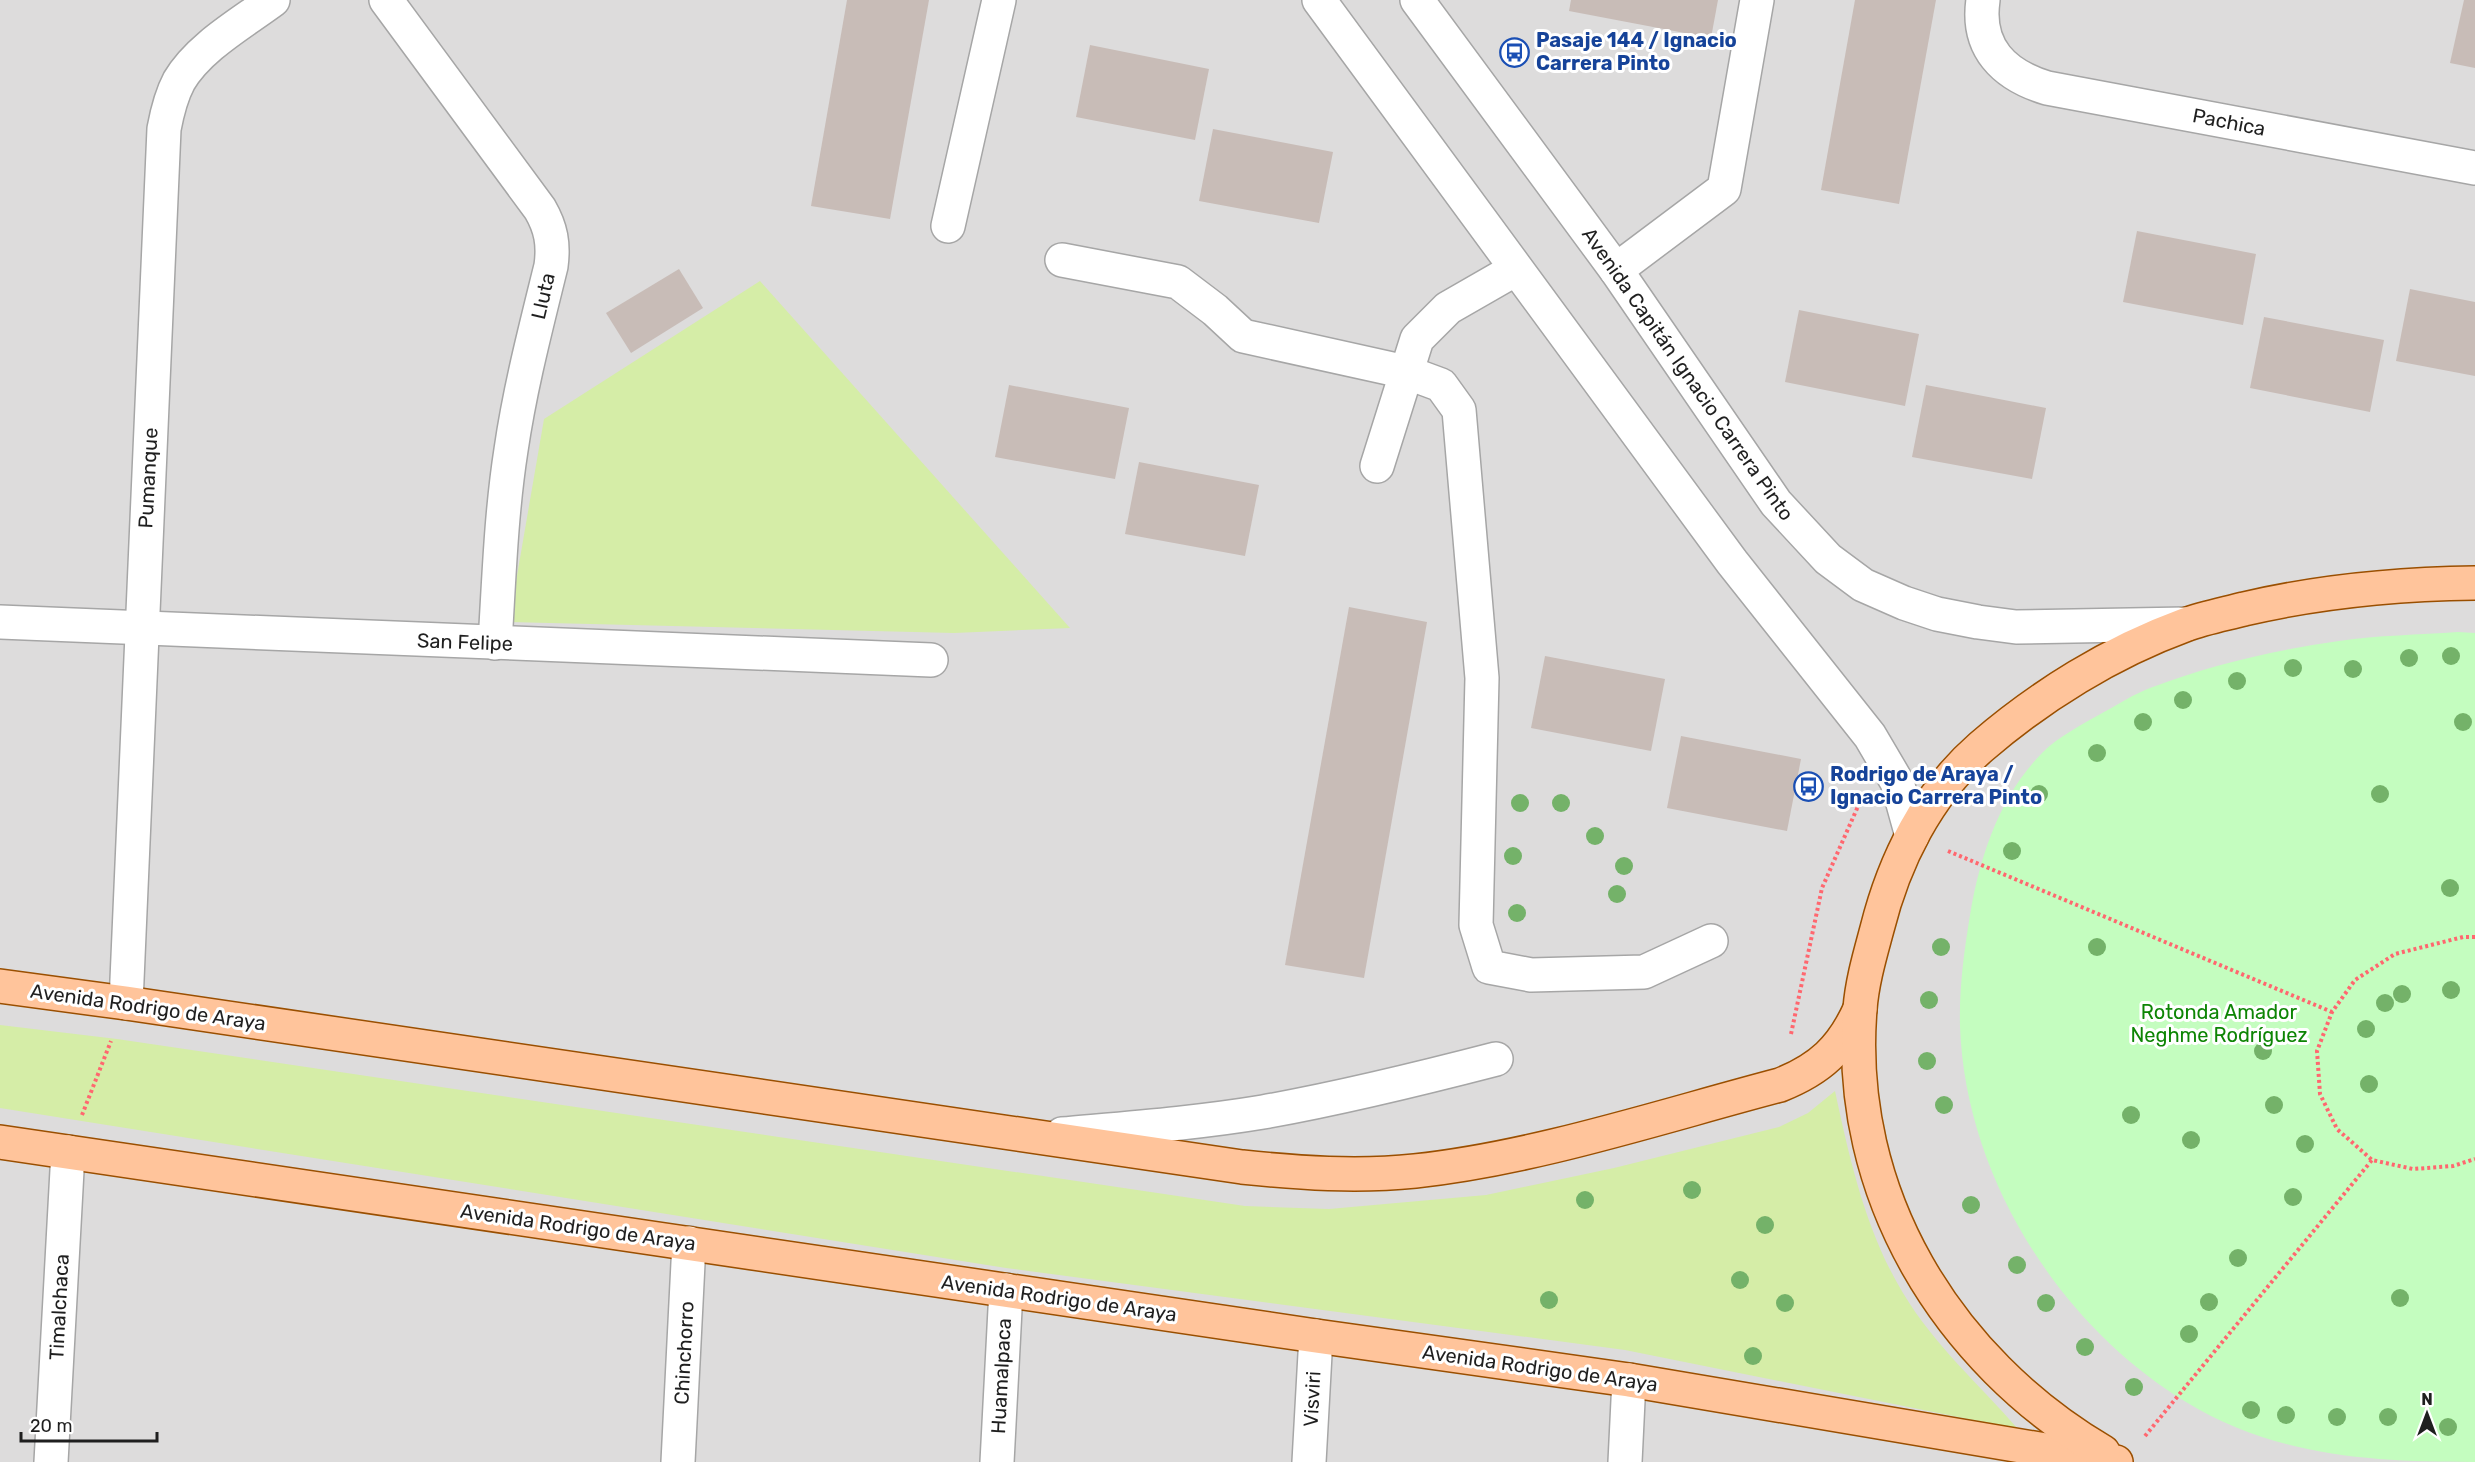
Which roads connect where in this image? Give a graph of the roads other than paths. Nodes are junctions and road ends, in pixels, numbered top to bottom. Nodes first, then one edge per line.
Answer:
1 (273, 0) edge
2 (386, 0) edge
3 (999, 0) edge
4 (1319, 0) edge
5 (1417, 0) edge
6 (1757, 0) edge
7 (1983, 0) edge
8 (2475, 168) edge
9 (948, 225) dead end
10 (1062, 260) dead end
11 (1516, 269) junction
12 (1616, 270) junction
13 (1406, 372) junction
14 (1377, 466) dead end
15 (2475, 583) edge
16 (0, 622) edge
17 (2186, 624) junction
18 (141, 628) junction
19 (495, 643) junction
20 (931, 660) dead end
21 (1912, 836) junction
22 (1711, 940) dead end
23 (0, 986) edge
24 (126, 1003) junction
25 (1860, 1009) junction
26 (1496, 1059) dead end
27 (1034, 1137) junction
28 (0, 1142) edge
29 (68, 1152) junction
30 (689, 1244) junction
31 (1006, 1290) junction
32 (1316, 1336) junction
33 (1629, 1380) junction
34 (2125, 1456) edge
35 (51, 1462) edge
36 (678, 1462) edge
37 (997, 1462) edge
38 (1309, 1462) edge
39 (1625, 1462) edge

1 - 18 street, Pumanque
2 - 19 street, Lluta
3 - 9 street
4 - 11 street
5 - 12 street, Avenida Capitán Ignacio Carrera Pinto
6 - 12 street
7 - 8 street, Pachica
10 - 13 street
11 - 13 street
11 - 21 street
12 - 17 street, Avenida Capitán Ignacio Carrera Pinto
13 - 14 street
13 - 22 street
15 - 17 main road
16 - 18 street, San Felipe
17 - 21 main road
18 - 19 street, San Felipe
18 - 24 street, Pumanque
19 - 20 street, San Felipe
21 - 25 main road
23 - 24 main road, Avenida Rodrigo de Araya
24 - 27 main road, Avenida Rodrigo de Araya
25 - 27 main road, Avenida Rodrigo de Araya
25 - 34 main road
26 - 27 street
28 - 29 main road, Avenida Rodrigo de Araya
29 - 30 main road, Avenida Rodrigo de Araya
29 - 35 street, Timalchaca
30 - 31 main road, Avenida Rodrigo de Araya
30 - 36 street, Chinchorro
31 - 32 main road, Avenida Rodrigo de Araya
31 - 37 street, Huamalpaca
32 - 33 main road, Avenida Rodrigo de Araya
32 - 38 street, Visviri
33 - 34 main road, Avenida Rodrigo de Araya
33 - 39 street

